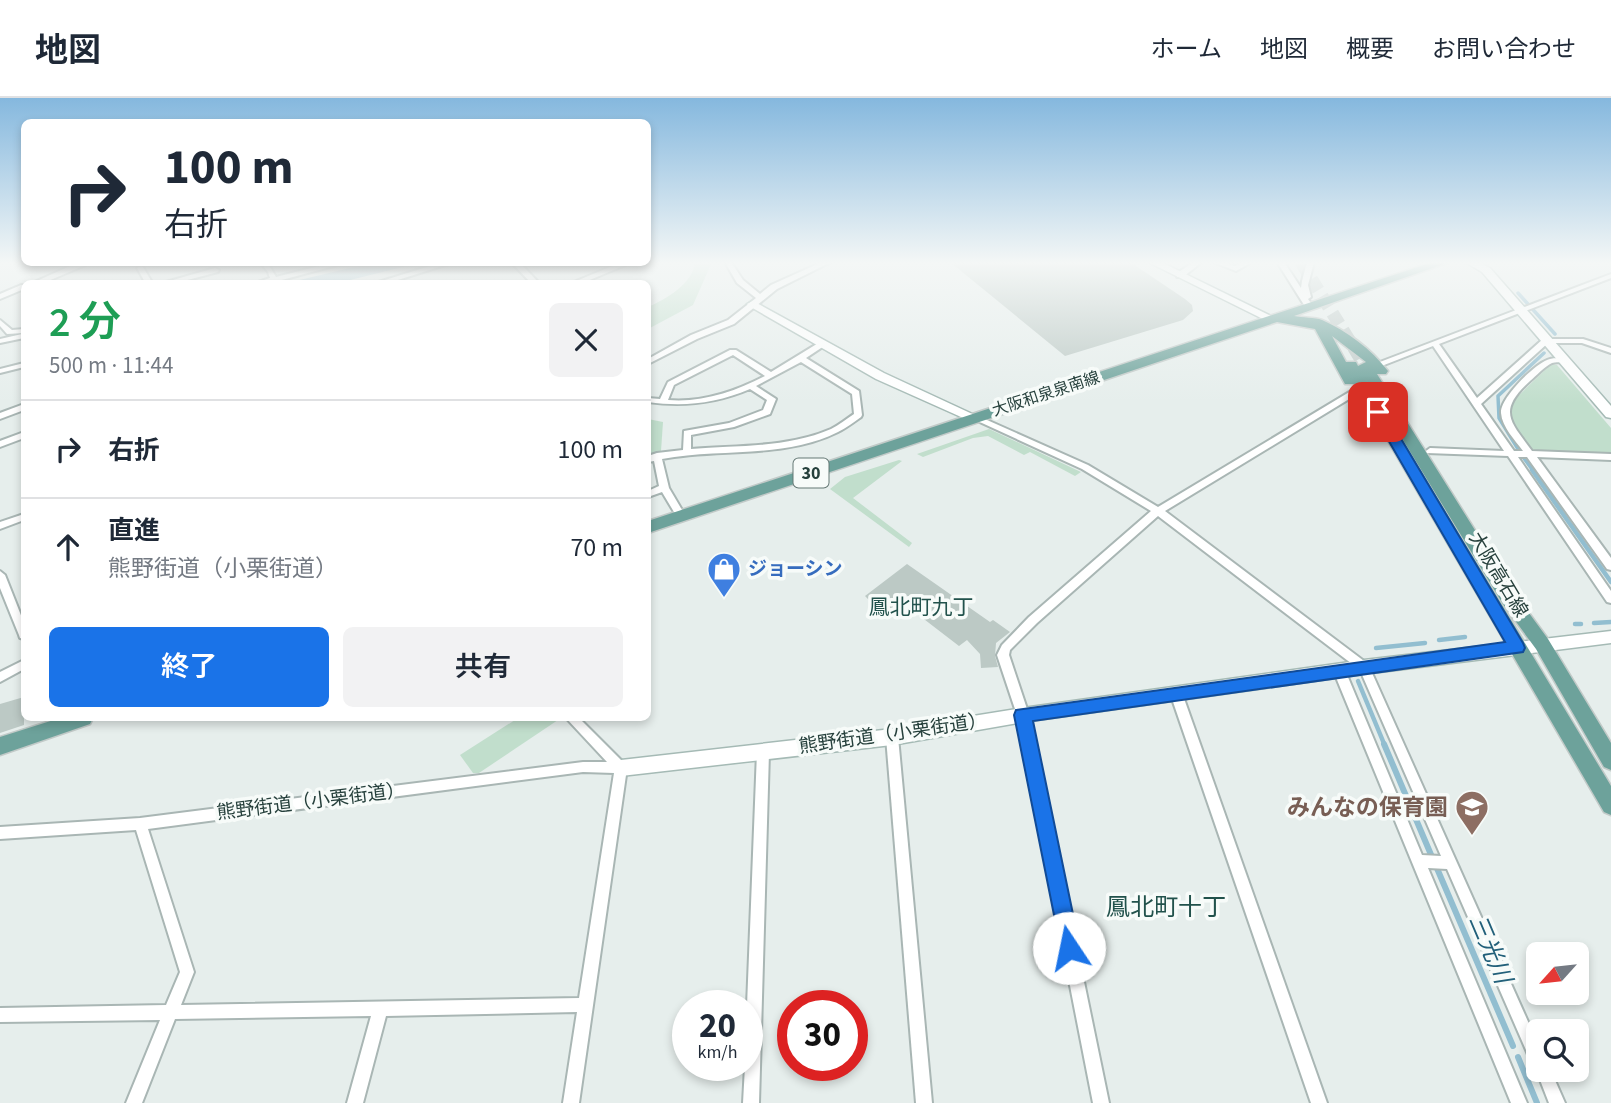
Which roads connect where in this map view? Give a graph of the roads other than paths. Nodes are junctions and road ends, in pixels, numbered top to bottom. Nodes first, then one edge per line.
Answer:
1 (747, 309) edge
2 (768, 309) edge
3 (1250, 309) edge
4 (1301, 309) edge
5 (1311, 309) edge
6 (1523, 310) joint
7 (1271, 319) junction
8 (0, 322) edge
9 (1320, 326) junction
10 (10, 332) junction
11 (21, 333) edge
12 (21, 334) edge
13 (0, 335) edge
14 (0, 341) edge
15 (1546, 341) junction
16 (1434, 343) junction
17 (823, 344) junction
18 (1611, 351) edge
19 (800, 358) junction
20 (651, 360) edge
21 (1564, 361) junction
22 (1364, 365) junction
23 (21, 366) edge
24 (0, 371) edge
25 (770, 375) junction
26 (750, 386) junction
27 (1356, 391) junction
28 (651, 401) edge
29 (1476, 402) junction
30 (662, 403) junction
31 (21, 408) edge
32 (1611, 414) edge
33 (0, 416) edge
34 (975, 418) junction
35 (21, 436) edge
36 (0, 444) edge
37 (1430, 451) junction
38 (687, 452) junction
39 (1514, 454) junction
40 (1529, 454) junction
41 (1611, 457) edge
42 (652, 458) edge
43 (664, 488) junction
44 (651, 493) edge
45 (677, 510) dead end
46 (1158, 512) junction
47 (21, 518) edge
48 (0, 526) edge
49 (651, 526) edge
50 (1611, 566) edge
51 (0, 575) edge
52 (1611, 600) edge
53 (21, 628) edge
54 (1611, 637) edge
55 (1542, 644) junction
56 (1517, 648) junction
57 (21, 666) edge
58 (1364, 667) junction
59 (1339, 670) junction
60 (0, 677) edge
61 (1176, 693) junction
62 (1023, 715) junction
63 (74, 721) edge
64 (575, 721) edge
65 (892, 737) junction
66 (0, 746) edge
67 (763, 752) junction
68 (1611, 761) edge
69 (621, 768) junction
70 (1611, 805) edge
71 (140, 824) junction
72 (0, 833) edge
73 (1423, 861) junction
74 (1448, 862) junction
75 (584, 1005) junction
76 (380, 1010) junction
77 (172, 1011) junction
78 (1, 1016) edge
79 (1526, 1034) edge
80 (1548, 1082) edge
81 (134, 1103) edge
82 (355, 1103) edge
83 (571, 1103) edge
84 (751, 1103) edge
85 (924, 1103) edge
86 (1101, 1103) edge
87 (1319, 1103) edge
88 (1519, 1103) edge
89 (1557, 1103) edge

1 - 20 street
2 - 17 street
3 - 7 street
4 - 7 main road, 大阪和泉泉南線 / 30
5 - 9 main road
6 - 15 street
6 - 16 street
7 - 9 main road
7 - 34 main road, 大阪和泉泉南線 / 30
8 - 10 street
9 - 22 main road
9 - 27 main road
10 - 11 street
10 - 13 street
12 - 14 street
15 - 18 street
15 - 21 street
15 - 29 street
16 - 22 street
16 - 29 street
17 - 19 street
17 - 34 street
19 - 25 street
19 - 38 street
21 - 32 street
21 - 40 street
22 - 37 main road
22 - 55 main road, 大阪高石線
22 - 56 main road, 大阪高石線
23 - 24 street
25 - 26 street
25 - 30 street
26 - 30 street
26 - 38 street
27 - 46 street
27 - 56 main road
28 - 30 street
29 - 39 street
31 - 33 street
34 - 46 street
34 - 49 main road, 大阪和泉泉南線 / 30
35 - 36 street
37 - 39 street
37 - 55 main road
38 - 42 street
39 - 40 street
39 - 52 street
40 - 41 street
40 - 50 street
42 - 43 street
43 - 44 street
43 - 45 street
46 - 58 street
46 - 62 street
47 - 48 street
51 - 53 street
54 - 55 street
55 - 56 street
55 - 68 main road, 大阪高石線
56 - 58 street
56 - 70 main road, 大阪高石線
57 - 60 street
58 - 59 street
58 - 74 street
59 - 61 street
59 - 73 street
61 - 62 street, 熊野街道（小栗街道）
61 - 87 street
62 - 65 street, 熊野街道（小栗街道）
62 - 86 street
63 - 66 main road
64 - 69 street
65 - 67 street, 熊野街道（小栗街道）
65 - 85 street
67 - 69 street, 熊野街道（小栗街道）
67 - 84 street
69 - 71 street, 熊野街道（小栗街道）
69 - 75 street
71 - 72 street, 熊野街道（小栗街道）
71 - 77 street
73 - 74 street
73 - 88 street
74 - 79 street
75 - 76 street
75 - 83 street
76 - 77 street
76 - 82 street
77 - 78 street
77 - 81 street
80 - 89 street

